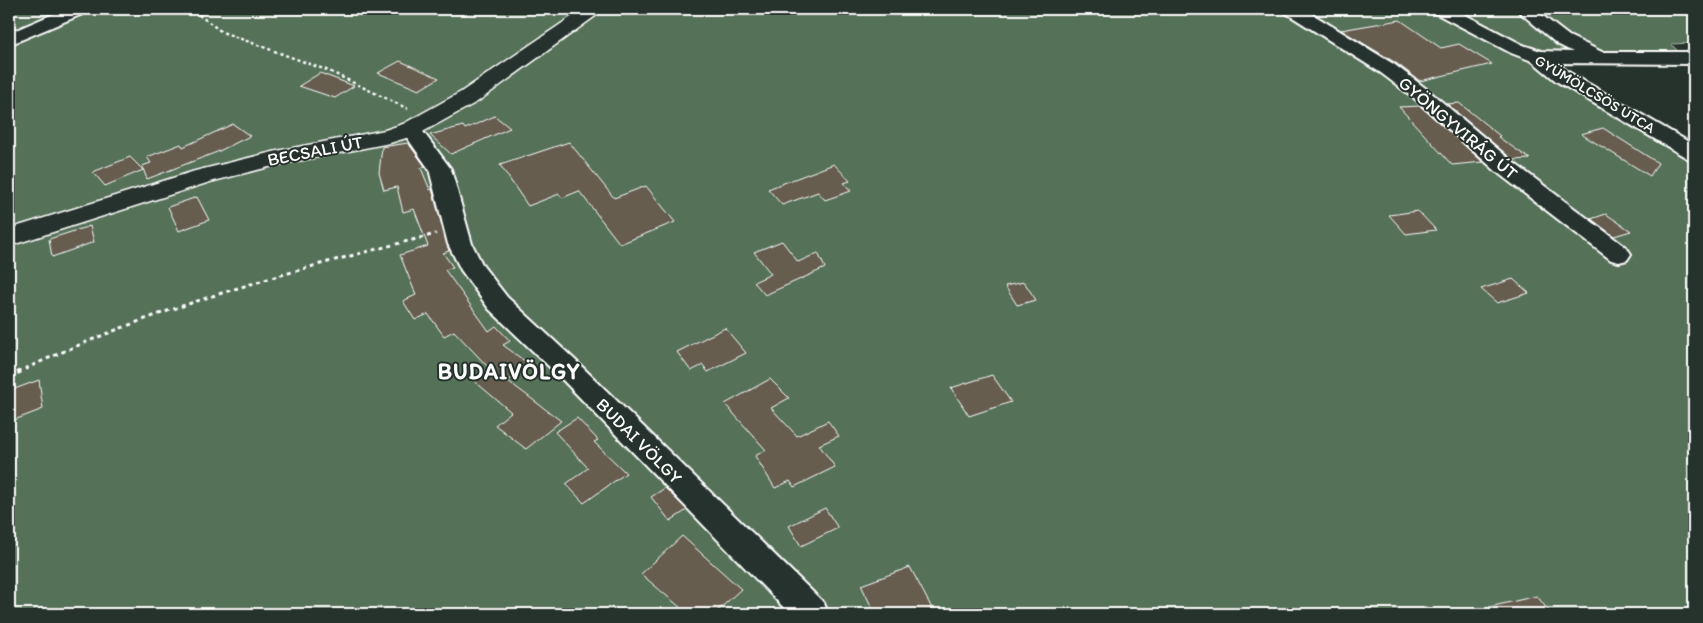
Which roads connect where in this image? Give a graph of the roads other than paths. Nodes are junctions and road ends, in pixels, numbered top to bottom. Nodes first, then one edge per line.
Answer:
1 (79, 9) edge
2 (595, 9) edge
3 (1292, 9) edge
4 (1441, 9) edge
5 (1524, 9) edge
6 (9, 40) edge
7 (1539, 57) junction
8 (1605, 58) junction
9 (1694, 58) edge
10 (419, 125) junction
11 (1694, 154) edge
12 (9, 238) edge
13 (1619, 254) dead end
14 (812, 614) edge

1 - 6 street
2 - 10 main road, BECSALI ÚT
3 - 13 street, GYÖNGYVIRÁG ÚT
4 - 7 street, GYÜMÖLCSÖS UTCA
5 - 8 street
7 - 8 street
7 - 11 street, GYÜMÖLCSÖS UTCA
8 - 9 street
10 - 12 main road, BECSALI ÚT
10 - 14 street, BUDAI VÖLGY

